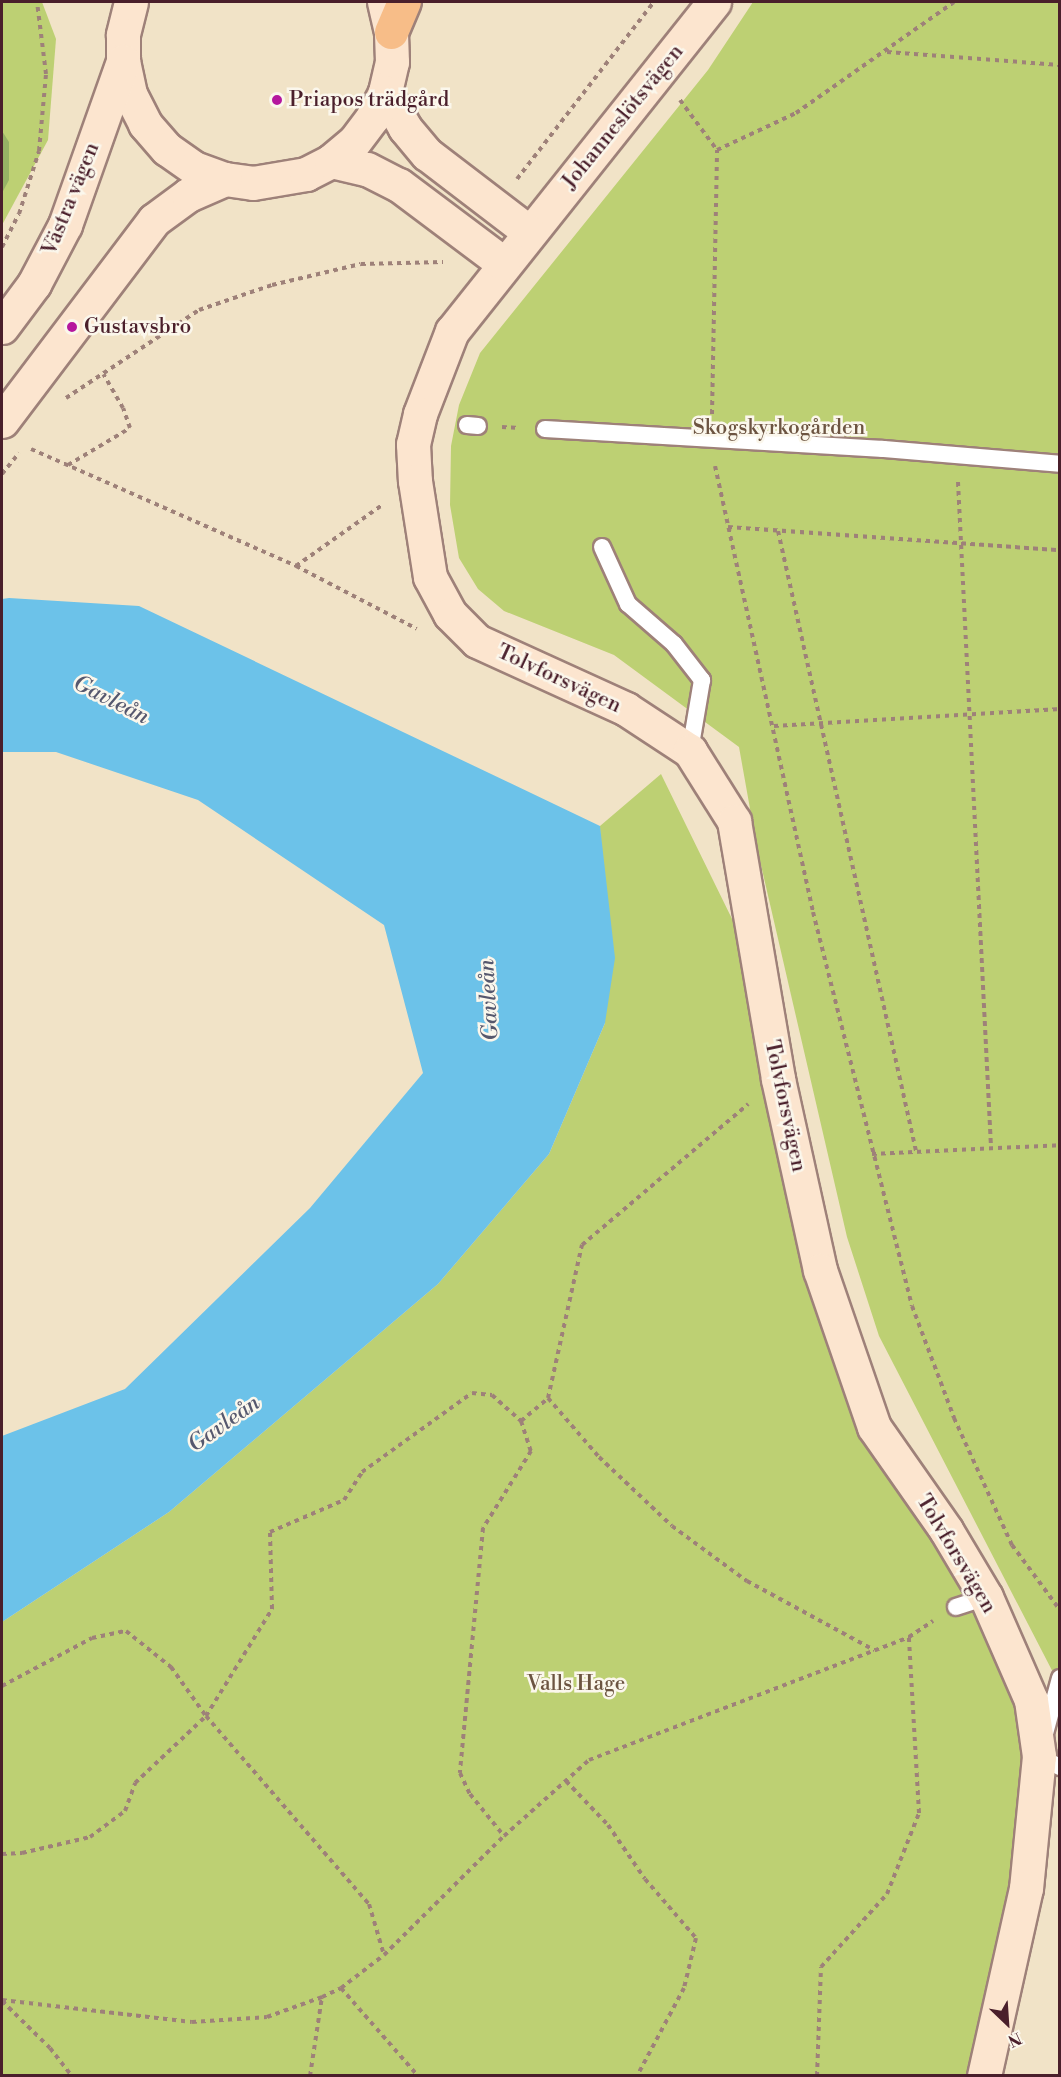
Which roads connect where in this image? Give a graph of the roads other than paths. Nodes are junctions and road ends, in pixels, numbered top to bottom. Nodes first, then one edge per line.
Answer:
1 (404, 2) edge
2 (714, 2) edge
3 (128, 4) edge
4 (388, 17) edge
5 (123, 61) junction
6 (385, 92) junction
7 (331, 161) junction
8 (225, 179) junction
9 (529, 232) junction
10 (503, 263) junction
11 (2, 327) edge
12 (2, 421) edge
13 (544, 429) dead end
14 (1059, 464) edge
15 (602, 547) dead end
16 (690, 751) junction
17 (1059, 1678) edge
18 (1049, 1761) edge
19 (984, 2076) edge

1 - 4 highway
2 - 9 street, Johanneslötsvägen
3 - 5 street
4 - 6 street
5 - 8 street
5 - 11 street, Västra vägen
6 - 7 street
6 - 9 street
7 - 8 street
7 - 10 street
8 - 12 street
9 - 10 street, Johanneslötsvägen
10 - 16 street, Tolvforsvägen
13 - 14 lane
15 - 16 lane
16 - 18 street, Tolvforsvägen
17 - 18 lane
18 - 19 street, Tolvforsvägen

